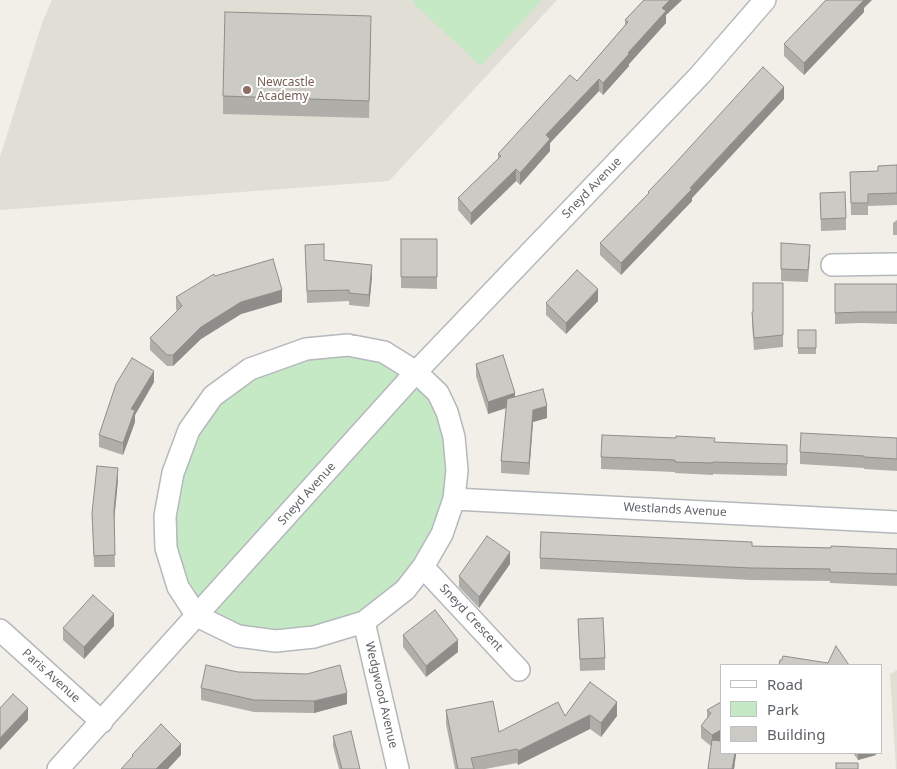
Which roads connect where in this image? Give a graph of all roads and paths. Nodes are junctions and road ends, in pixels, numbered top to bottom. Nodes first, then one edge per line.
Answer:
1 (765, 0) edge
2 (897, 264) edge
3 (832, 265) dead end
4 (416, 372) junction
5 (454, 499) junction
6 (897, 522) edge
7 (423, 567) junction
8 (197, 616) junction
9 (364, 622) junction
10 (0, 630) edge
11 (519, 670) dead end
12 (102, 722) junction
13 (58, 769) edge
14 (398, 769) edge

1 - 4 street, Sneyd Avenue
2 - 3 street
4 - 5 street
4 - 8 street, Sneyd Avenue
4 - 8 street
5 - 6 street, Westlands Avenue
5 - 7 street
7 - 9 street
7 - 11 street, Sneyd Crescent
8 - 9 street
8 - 12 street, Sneyd Avenue
9 - 14 street, Wedgwood Avenue
10 - 12 street, Paris Avenue
12 - 13 street, Sneyd Avenue

